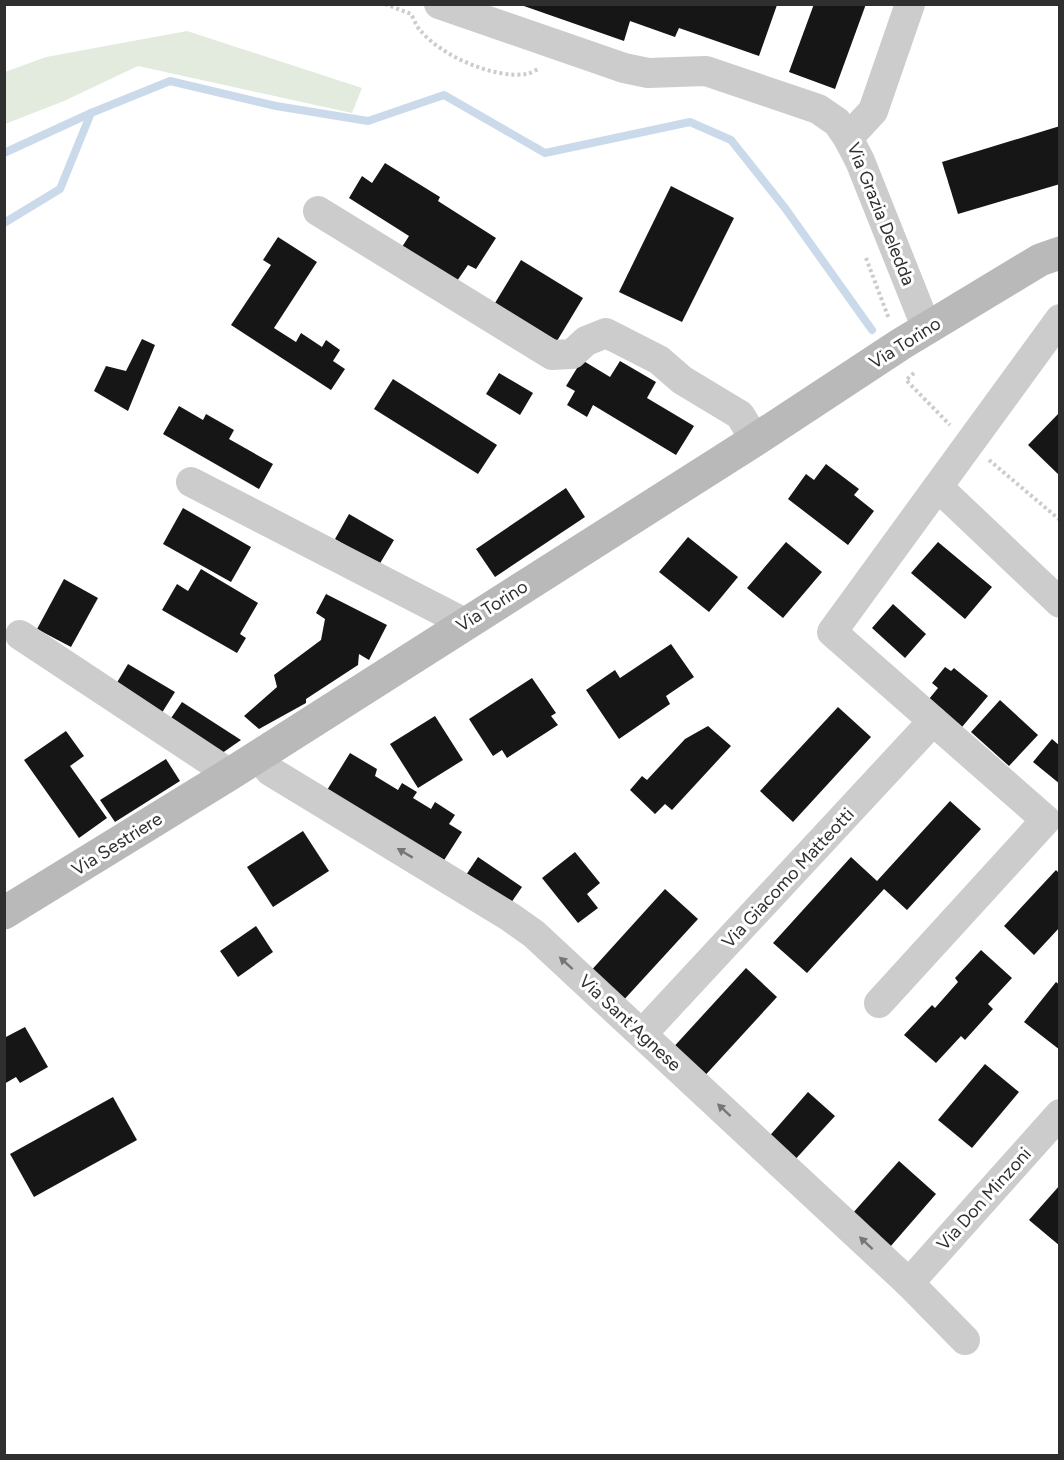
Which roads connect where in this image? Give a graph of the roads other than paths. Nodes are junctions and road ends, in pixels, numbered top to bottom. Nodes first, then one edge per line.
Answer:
1 (439, 4) edge
2 (910, 4) edge
3 (848, 138) junction
4 (318, 211) dead end
5 (1059, 253) edge
6 (1059, 319) edge
7 (914, 337) junction
8 (755, 440) junction
9 (191, 482) dead end
10 (938, 487) junction
11 (1059, 603) edge
12 (465, 623) junction
13 (20, 635) dead end
14 (933, 721) junction
15 (258, 756) junction
16 (230, 774) junction
17 (4, 914) edge
18 (879, 1003) dead end
19 (642, 1034) junction
20 (1059, 1114) edge
21 (909, 1283) junction
22 (965, 1340) dead end

1 - 3 street
2 - 3 street, Via Grazia Deledda
3 - 7 street, Via Grazia Deledda
4 - 8 street
5 - 7 main road, Via Torino
6 - 10 street
7 - 8 main road, Via Torino
8 - 12 main road, Via Torino
9 - 12 street
10 - 11 street
10 - 14 street
12 - 15 main road, Via Torino
13 - 16 street
14 - 18 street
14 - 19 street, Via Giacomo Matteotti
15 - 16 main road, Via Torino
19 -> 15 street, Via Sant'Agnese
16 - 17 main road, Via Sestriere
21 -> 19 street, Via Sant'Agnese
20 - 21 street, Via Don Minzoni
21 - 22 street, Via Sant'Agnese

